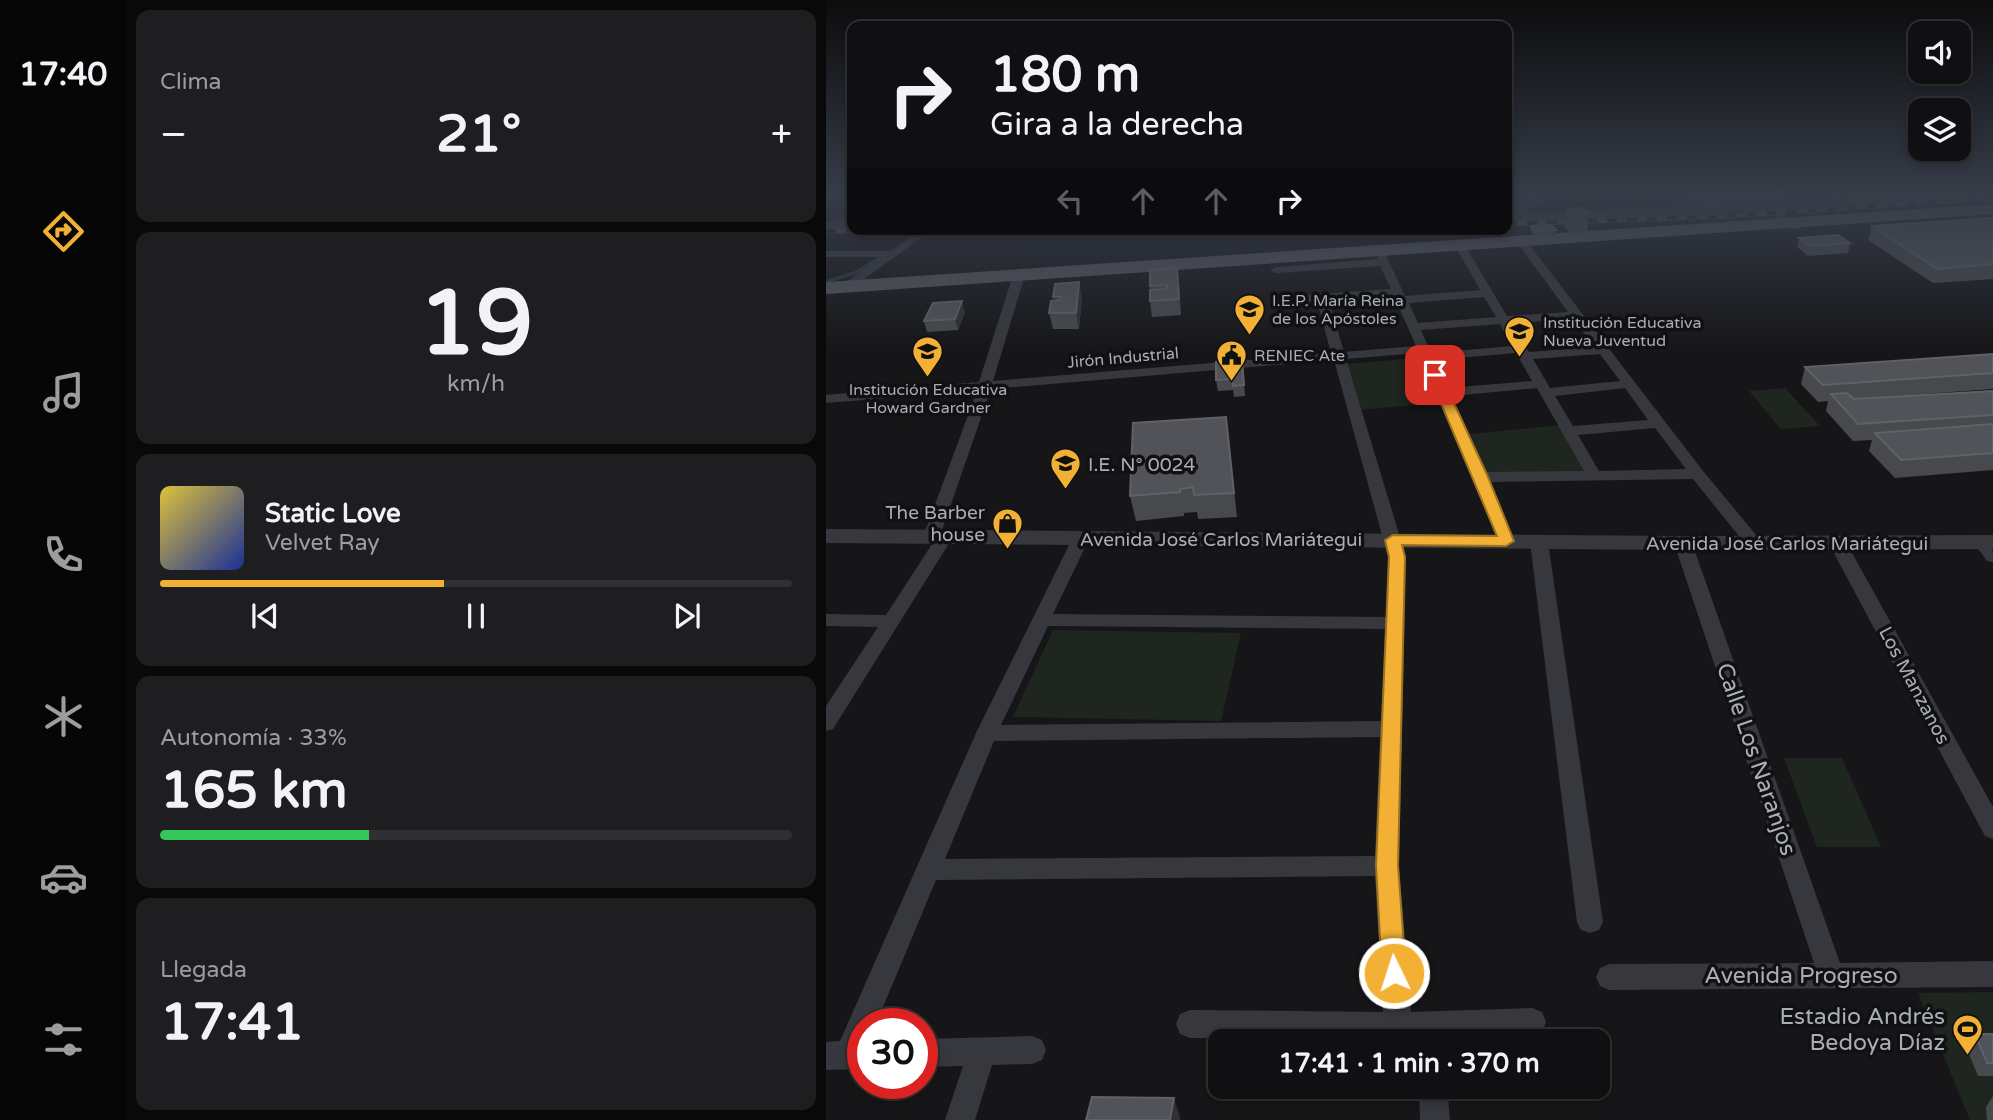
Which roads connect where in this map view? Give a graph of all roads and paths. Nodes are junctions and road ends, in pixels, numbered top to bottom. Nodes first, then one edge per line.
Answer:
1 (903, 247) edge
2 (1462, 247) edge
3 (1489, 247) edge
4 (1526, 247) edge
5 (1462, 249) junction
6 (826, 254) edge
7 (893, 254) junction
8 (1383, 258) junction
9 (1276, 271) dead end
10 (1018, 277) junction
11 (846, 287) junction
12 (826, 290) edge
13 (1488, 292) junction
14 (1400, 296) junction
15 (1322, 298) junction
16 (1286, 300) dead end
17 (1577, 315) junction
18 (1504, 320) junction
19 (1414, 327) junction
20 (1603, 350) junction
21 (1523, 353) junction
22 (1426, 354) junction
23 (1339, 356) junction
24 (1629, 384) junction
25 (985, 386) junction
26 (1544, 388) junction
27 (1443, 393) junction
28 (826, 399) edge
29 (1658, 423) junction
30 (1569, 431) junction
31 (1697, 474) junction
32 (1594, 475) junction
33 (1481, 477) junction
34 (826, 536) edge
35 (938, 537) junction
36 (1080, 539) junction
37 (1393, 540) junction
38 (1506, 541) junction
39 (1539, 542) junction
40 (1754, 542) junction
41 (1837, 542) junction
42 (1683, 543) junction
43 (1989, 547) edge
44 (826, 620) edge
45 (1042, 620) junction
46 (891, 621) junction
47 (1395, 624) junction
48 (826, 723) edge
49 (1392, 729) junction
50 (987, 733) junction
51 (1993, 829) edge
52 (1387, 866) junction
53 (927, 870) junction
54 (1590, 922) dead end
55 (1993, 974) edge
56 (1831, 975) junction
57 (1609, 977) dead end
58 (1532, 1022) dead end
59 (1190, 1024) dead end
60 (1298, 1029) edge
61 (1404, 1029) edge
62 (1458, 1029) edge
63 (1032, 1050) dead end
64 (982, 1051) junction
65 (938, 1052) edge
66 (846, 1055) edge
67 (1434, 1099) edge
68 (960, 1120) edge
69 (1435, 1120) edge

1 - 7 street
2 - 10 main road
3 - 5 main road
4 - 17 street
5 - 8 main road
5 - 13 street
6 - 7 street
7 - 11 street
8 - 9 street
8 - 10 main road
8 - 14 street
10 - 11 main road
10 - 12 main road
10 - 25 street
11 - 12 main road
13 - 14 street
13 - 18 street
14 - 15 street
14 - 19 street
15 - 16 street
15 - 23 street
17 - 18 street
17 - 20 street
18 - 19 street
18 - 21 street
19 - 22 street
20 - 21 street, Jirón Industrial
20 - 24 street
21 - 22 street, Jirón Industrial
21 - 26 street
22 - 23 street, Jirón Industrial
22 - 27 street
23 - 25 street, Jirón Industrial
23 - 37 street
24 - 26 street
24 - 29 street
25 - 28 street, Jirón Industrial
25 - 35 street
26 - 27 street
26 - 30 street
27 - 33 street
29 - 30 street
29 - 31 street
30 - 32 street
31 - 32 street
31 - 40 street
32 - 33 street
33 - 38 street
34 - 35 street, Avenida José Carlos Mariátegui
35 - 36 street, Avenida José Carlos Mariátegui
35 - 46 street
36 - 37 street, Avenida José Carlos Mariátegui
36 - 45 street
37 - 38 street, Avenida José Carlos Mariátegui
37 - 47 street
38 - 39 street, Avenida José Carlos Mariátegui
39 - 42 street, Avenida José Carlos Mariátegui
39 - 54 street
40 - 41 street, Avenida José Carlos Mariátegui
40 - 42 street, Avenida José Carlos Mariátegui
41 - 43 street, Avenida José Carlos Mariátegui
41 - 51 street, Los Manzanos
42 - 56 street, Calle Los Naranjos
44 - 46 street
45 - 47 street
45 - 50 street
46 - 48 street
47 - 49 street
49 - 50 street
49 - 52 street
50 - 53 street
52 - 53 street
52 - 61 street
53 - 66 street
55 - 56 street, Avenida Progreso
56 - 57 street, Avenida Progreso
58 - 62 street
59 - 60 street
63 - 64 street
64 - 65 street
64 - 68 street
67 - 69 street

